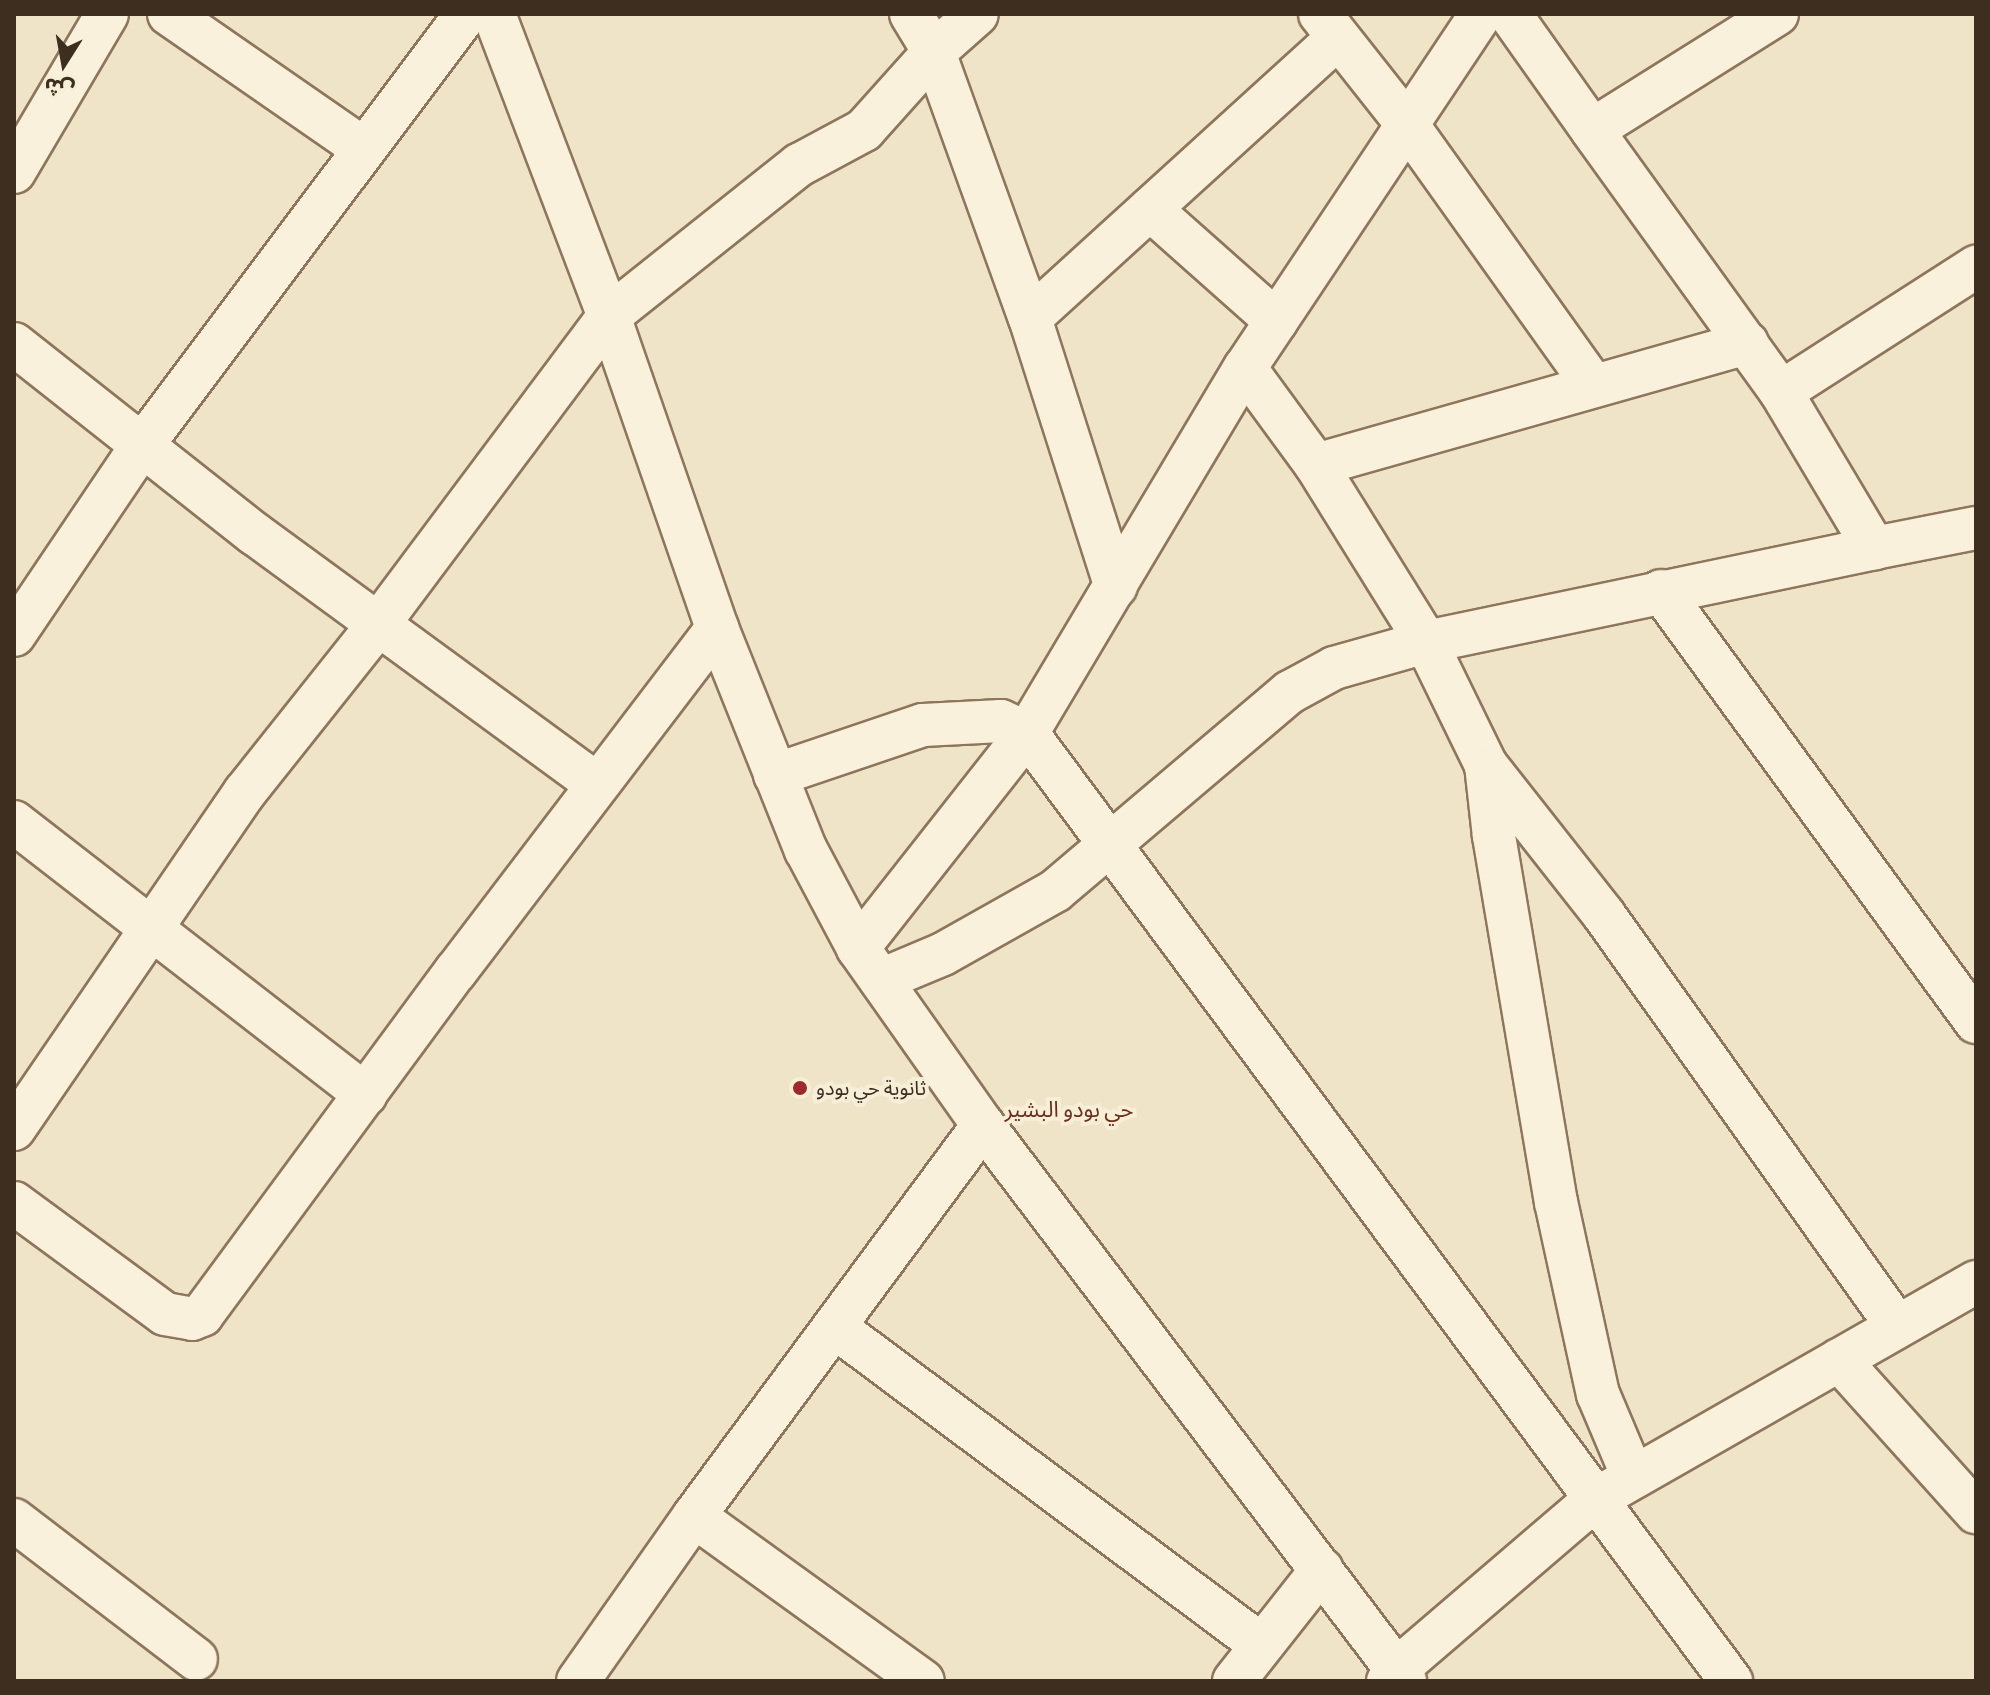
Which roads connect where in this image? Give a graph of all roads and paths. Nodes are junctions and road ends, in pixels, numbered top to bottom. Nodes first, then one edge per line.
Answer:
1 (107, 14) edge
2 (169, 14) edge
3 (466, 14) edge
4 (494, 14) edge
5 (911, 14) edge
6 (977, 14) edge
7 (1481, 14) edge
8 (1510, 14) edge
9 (1777, 14) edge
10 (1329, 26) edge
11 (934, 52) junction
12 (1406, 123) junction
13 (1592, 130) junction
14 (364, 149) junction
15 (14, 172) edge
16 (1150, 209) junction
17 (1976, 267) edge
18 (609, 316) junction
19 (1030, 318) junction
20 (1276, 321) junction
21 (1747, 343) junction
22 (14, 344) edge
23 (1245, 368) junction
24 (1592, 384) junction
25 (1781, 392) junction
26 (141, 447) junction
27 (1316, 465) junction
28 (1976, 528) edge
29 (1874, 548) junction
30 (1116, 587) junction
31 (1661, 591) junction
32 (377, 626) junction
33 (717, 628) junction
34 (14, 635) edge
35 (1426, 642) junction
36 (1027, 733) junction
37 (1486, 765) junction
38 (775, 775) junction
39 (596, 784) junction
40 (14, 822) edge
41 (1110, 842) junction
42 (150, 927) junction
43 (870, 964) junction
44 (1976, 1022) edge
45 (366, 1095) junction
46 (983, 1125) junction
47 (14, 1129) edge
48 (14, 1203) edge
49 (1976, 1282) edge
50 (1897, 1326) junction
51 (836, 1328) junction
52 (1839, 1360) junction
53 (1633, 1477) junction
54 (1594, 1500) junction
55 (1976, 1512) edge
56 (694, 1516) junction
57 (14, 1520) edge
58 (1322, 1569) junction
59 (1260, 1644) junction
60 (196, 1659) dead end
61 (1396, 1677) edge
62 (578, 1681) edge
63 (923, 1681) edge
64 (1234, 1681) edge
65 (1731, 1681) edge

1 - 15 street
2 - 14 street
3 - 14 street
4 - 18 street
5 - 11 street
6 - 11 street
7 - 12 street
8 - 13 street
9 - 13 street
10 - 12 street
10 - 16 street
11 - 18 street
11 - 19 street
12 - 20 street
12 - 24 street
13 - 21 street
14 - 26 street
16 - 19 street
16 - 20 street
17 - 25 street
18 - 32 street
18 - 33 street
19 - 30 street
20 - 23 street
21 - 24 street
21 - 25 street
22 - 26 street
23 - 27 street
23 - 30 street
24 - 27 street
25 - 29 street
26 - 32 street
26 - 34 street
27 - 35 street
28 - 29 street
29 - 31 street
30 - 36 street
31 - 35 street
31 - 44 street
32 - 39 street
32 - 42 street
33 - 38 street
33 - 39 street
35 - 37 street
35 - 41 street
36 - 38 street
36 - 41 street
36 - 43 street
37 - 50 street
37 - 53 street
38 - 43 street
39 - 45 street
40 - 42 street
41 - 43 street
41 - 54 street
42 - 45 street
42 - 47 street
43 - 46 street
45 - 48 street
46 - 51 street
46 - 58 street
49 - 50 street
50 - 52 street
51 - 56 street
51 - 59 street
52 - 53 street
52 - 55 street
53 - 54 street
54 - 61 street
54 - 65 street
56 - 62 street
56 - 63 street
57 - 60 street
58 - 59 street
58 - 61 street
59 - 64 street

